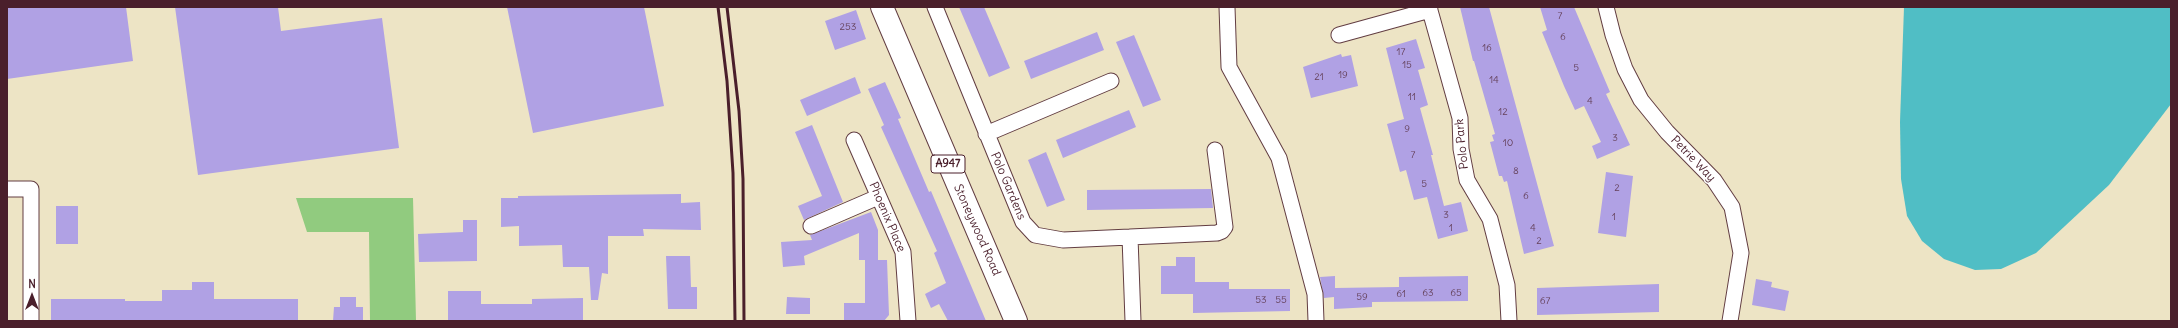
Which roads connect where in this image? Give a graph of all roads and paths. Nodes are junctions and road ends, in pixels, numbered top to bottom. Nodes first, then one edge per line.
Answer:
1 (882, 7) edge
2 (935, 7) edge
3 (1227, 7) edge
4 (1606, 7) edge
5 (1430, 8) edge
6 (1339, 35) dead end
7 (1111, 81) dead end
8 (986, 134) junction
9 (854, 140) dead end
10 (1215, 150) dead end
11 (7, 189) edge
12 (878, 197) junction
13 (811, 226) dead end
14 (1130, 236) junction
15 (31, 321) edge
16 (908, 321) edge
17 (1016, 321) edge
18 (1133, 321) edge
19 (1316, 321) edge
20 (1509, 321) edge
21 (1730, 321) edge

1 - 17 main road, Stoneywood Road / A947
2 - 8 street, Polo Gardens
3 - 19 street
4 - 21 street, Petrie Way
5 - 6 street, Polo Park
5 - 20 street, Polo Park
7 - 8 street
8 - 14 street, Polo Gardens
9 - 12 street, Phoenix Place
10 - 14 street, Polo Gardens
11 - 15 street
12 - 13 street
12 - 16 street, Phoenix Place
14 - 18 street

